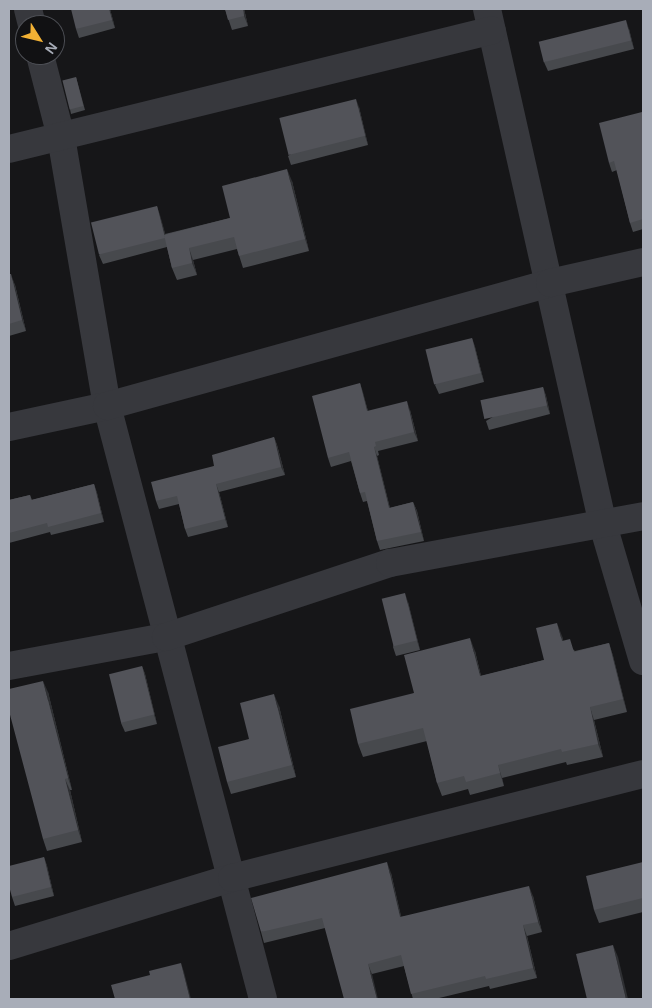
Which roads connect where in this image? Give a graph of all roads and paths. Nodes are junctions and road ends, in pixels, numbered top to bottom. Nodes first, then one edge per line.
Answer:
1 (489, 19) edge
2 (43, 65) edge
3 (61, 137) junction
4 (9, 149) edge
5 (643, 262) edge
6 (550, 283) junction
7 (107, 406) junction
8 (9, 427) edge
9 (643, 516) edge
10 (604, 525) junction
11 (166, 637) junction
12 (643, 661) edge
13 (9, 666) edge
14 (643, 774) edge
15 (232, 878) junction
16 (9, 946) edge
17 (263, 999) edge

1 - 3 street
1 - 6 street
2 - 3 street
3 - 4 street
3 - 7 street
5 - 6 street
6 - 7 street
6 - 10 street
7 - 8 street
7 - 11 street
9 - 10 street
10 - 11 street
10 - 12 street
11 - 13 street
11 - 15 street
14 - 15 street
15 - 16 street
15 - 17 street

